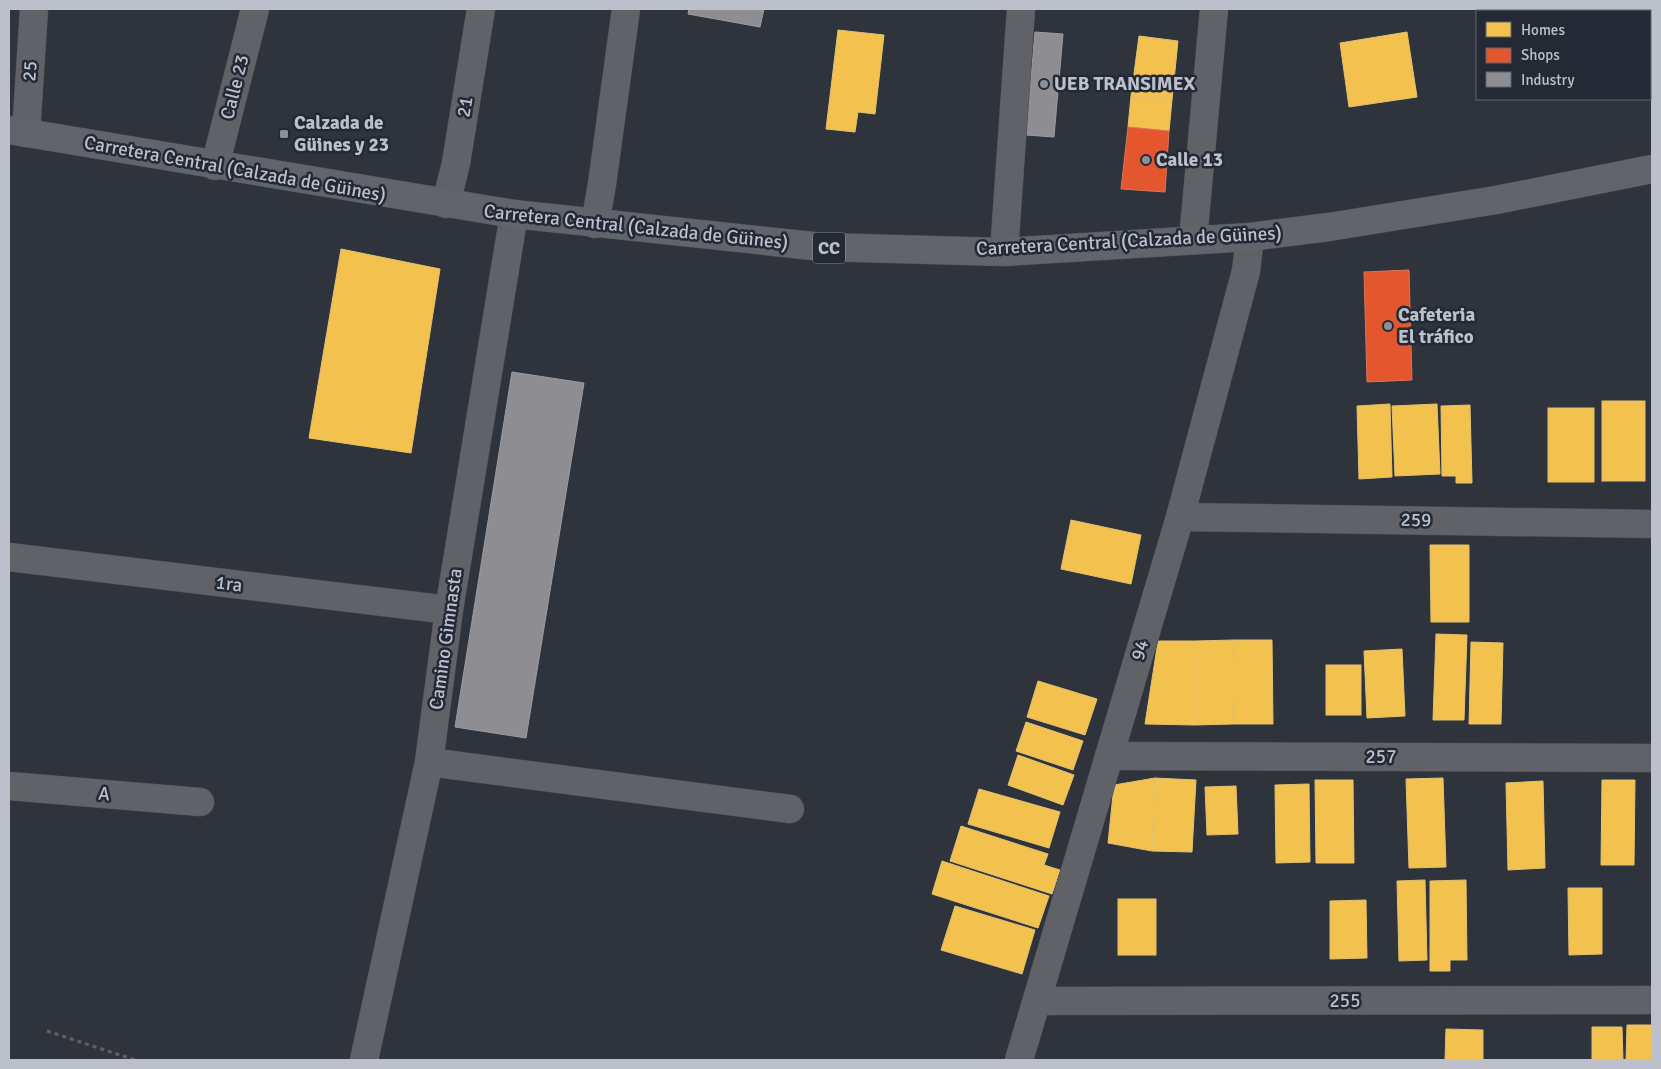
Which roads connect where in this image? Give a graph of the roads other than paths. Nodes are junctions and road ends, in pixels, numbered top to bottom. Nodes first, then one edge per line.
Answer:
1 (34, 9) edge
2 (255, 9) edge
3 (481, 9) edge
4 (626, 9) edge
5 (1021, 9) edge
6 (1214, 9) edge
7 (18, 132) edge
8 (215, 166) junction
9 (1652, 169) edge
10 (446, 204) junction
11 (514, 214) junction
12 (595, 224) junction
13 (1250, 237) junction
14 (1193, 240) junction
15 (1004, 252) junction
16 (1180, 517) junction
17 (1652, 524) edge
18 (9, 557) edge
19 (449, 610) junction
20 (1109, 756) junction
21 (1652, 758) edge
22 (429, 762) junction
23 (9, 786) edge
24 (200, 802) dead end
25 (790, 809) dead end
26 (1652, 1000) edge
27 (1037, 1001) junction
28 (364, 1060) edge
29 (1019, 1060) edge

1 - 7 street, 25
2 - 8 street, Calle 23
3 - 10 street, 21
4 - 12 street
5 - 15 street
6 - 14 street
7 - 8 main road, Carretera Central (Calzada de Güines) / CC
8 - 10 main road, Carretera Central (Calzada de Güines) / CC
9 - 13 main road, Carretera Central (Calzada de Güines) / CC
10 - 11 main road, Carretera Central (Calzada de Güines) / CC
11 - 12 main road, Carretera Central (Calzada de Güines) / CC
11 - 19 street, Camino Gimnasta
12 - 15 main road, Carretera Central (Calzada de Güines) / CC
13 - 14 main road, Carretera Central (Calzada de Güines) / CC
13 - 16 street, 94
14 - 15 main road, Carretera Central (Calzada de Güines) / CC
16 - 17 street, 259
16 - 20 street, 94
18 - 19 street, 1ra
19 - 22 street, Camino Gimnasta
20 - 21 street, 257
20 - 27 street, 94
22 - 25 street
22 - 28 street, Camino Gimnasta
23 - 24 street, A
26 - 27 street, 255
27 - 29 street, 94

